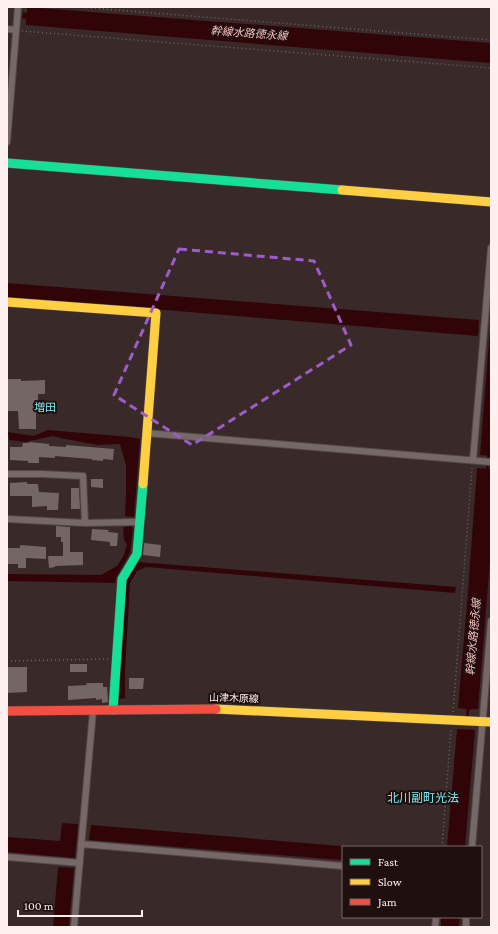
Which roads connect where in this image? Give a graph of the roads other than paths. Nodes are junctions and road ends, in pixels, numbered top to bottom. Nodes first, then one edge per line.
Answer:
1 (18, 8) edge
2 (7, 29) edge
3 (16, 30) junction
4 (7, 142) edge
5 (7, 163) edge
6 (491, 202) edge
7 (491, 248) edge
8 (7, 302) edge
9 (146, 433) junction
10 (473, 460) junction
11 (491, 462) edge
12 (7, 474) edge
13 (7, 519) edge
14 (138, 522) junction
15 (85, 523) junction
16 (491, 621) edge
17 (113, 710) junction
18 (93, 711) junction
19 (7, 712) edge
20 (482, 722) edge
21 (81, 844) junction
22 (472, 846) edge
23 (7, 857) edge
24 (80, 863) junction
25 (342, 866) edge
26 (74, 927) edge

1 - 3 street
2 - 3 street
3 - 4 street
5 - 6 street
7 - 10 street
8 - 9 street
9 - 10 street
9 - 14 street
10 - 11 street
12 - 15 street
13 - 15 street
14 - 15 street
14 - 17 street
16 - 20 street
17 - 18 street, 山津木原線
17 - 20 street, 山津木原線
18 - 19 street, 山津木原線
18 - 21 street
20 - 22 street
21 - 24 street
21 - 25 street
23 - 24 street
24 - 26 street

